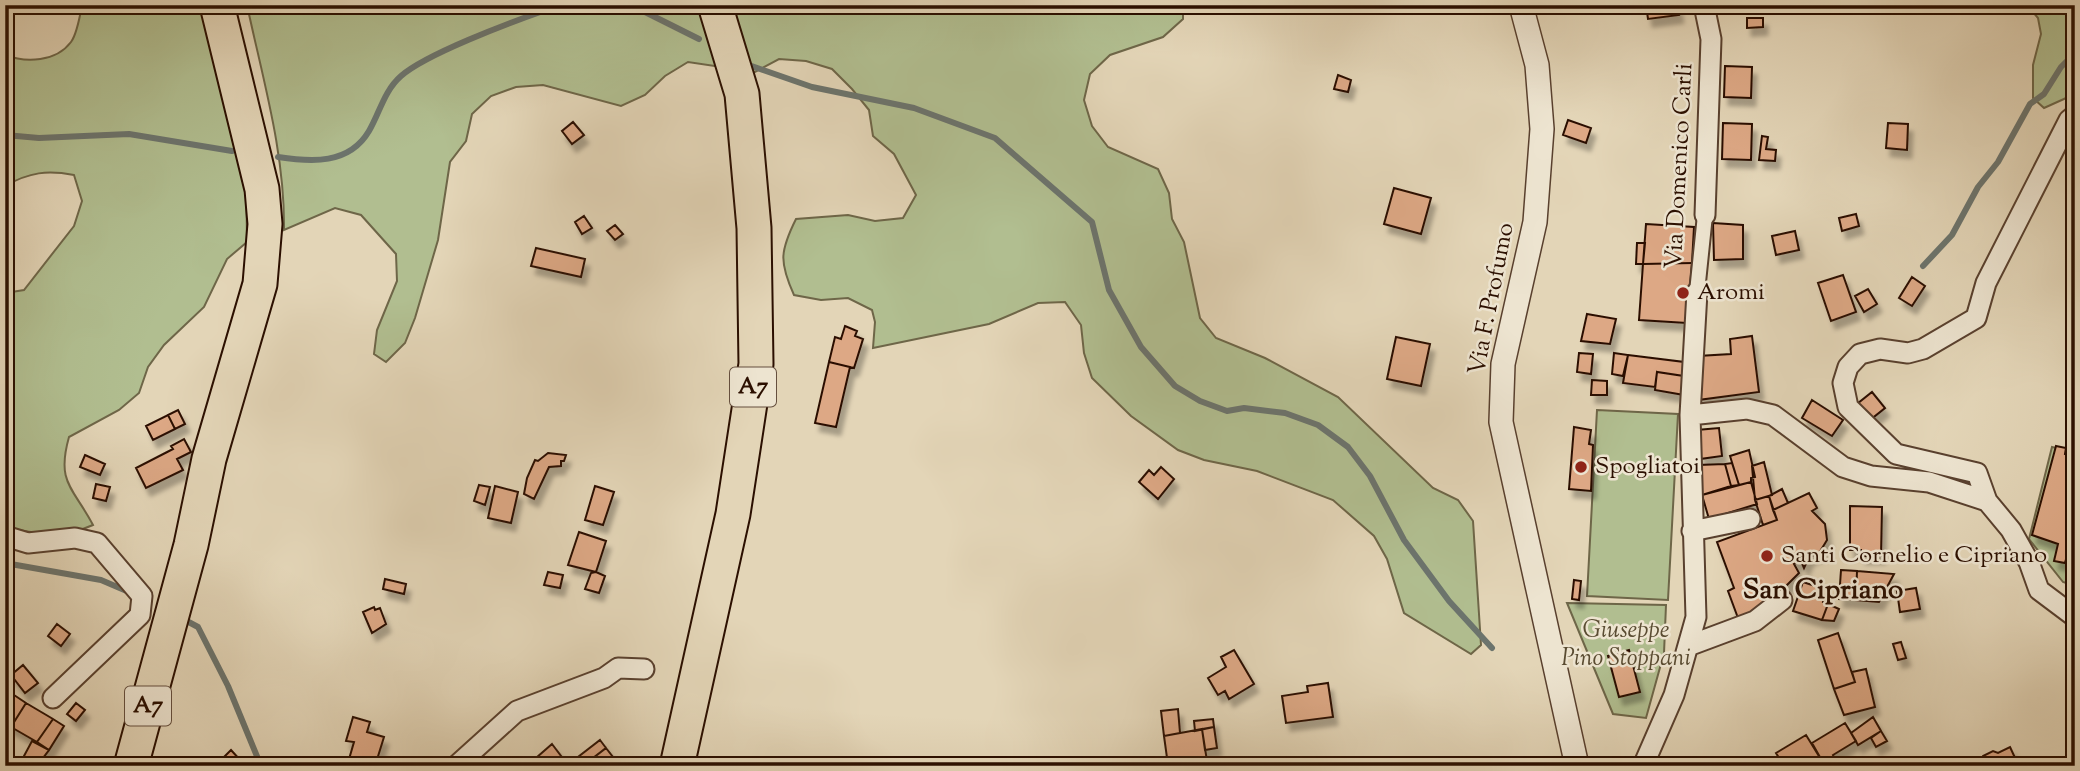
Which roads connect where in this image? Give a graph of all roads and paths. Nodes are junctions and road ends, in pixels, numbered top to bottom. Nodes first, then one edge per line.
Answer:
1 (217, 5) edge
2 (715, 5) edge
3 (1521, 5) edge
4 (1704, 5) edge
5 (2075, 115) edge
6 (1704, 215) joint
7 (1697, 292) joint
8 (1690, 415) junction
9 (1987, 501) junction
10 (1750, 519) dead end
11 (1692, 531) junction
12 (5, 536) edge
13 (2029, 562) junction
14 (2050, 570) dead end
15 (1782, 600) dead end
16 (2075, 617) edge
17 (1688, 646) junction
18 (644, 669) dead end
19 (53, 698) dead end
20 (131, 766) edge
21 (456, 766) edge
22 (677, 766) edge
23 (1577, 766) edge
24 (1643, 766) edge

1 - 20 highway, A7
2 - 22 highway, A7
3 - 23 street, Via F. Profumo
4 - 6 street, Via Domenico Carli
5 - 9 street
6 - 7 street, Via Domenico Carli
7 - 8 street, Via Domenico Carli
8 - 9 street
8 - 11 street, Via Domenico Carli
9 - 13 street
10 - 11 street
11 - 17 street, Via Domenico Carli
12 - 19 street
13 - 14 street
13 - 16 street
15 - 17 street
17 - 24 street, Via Domenico Carli
18 - 21 street

